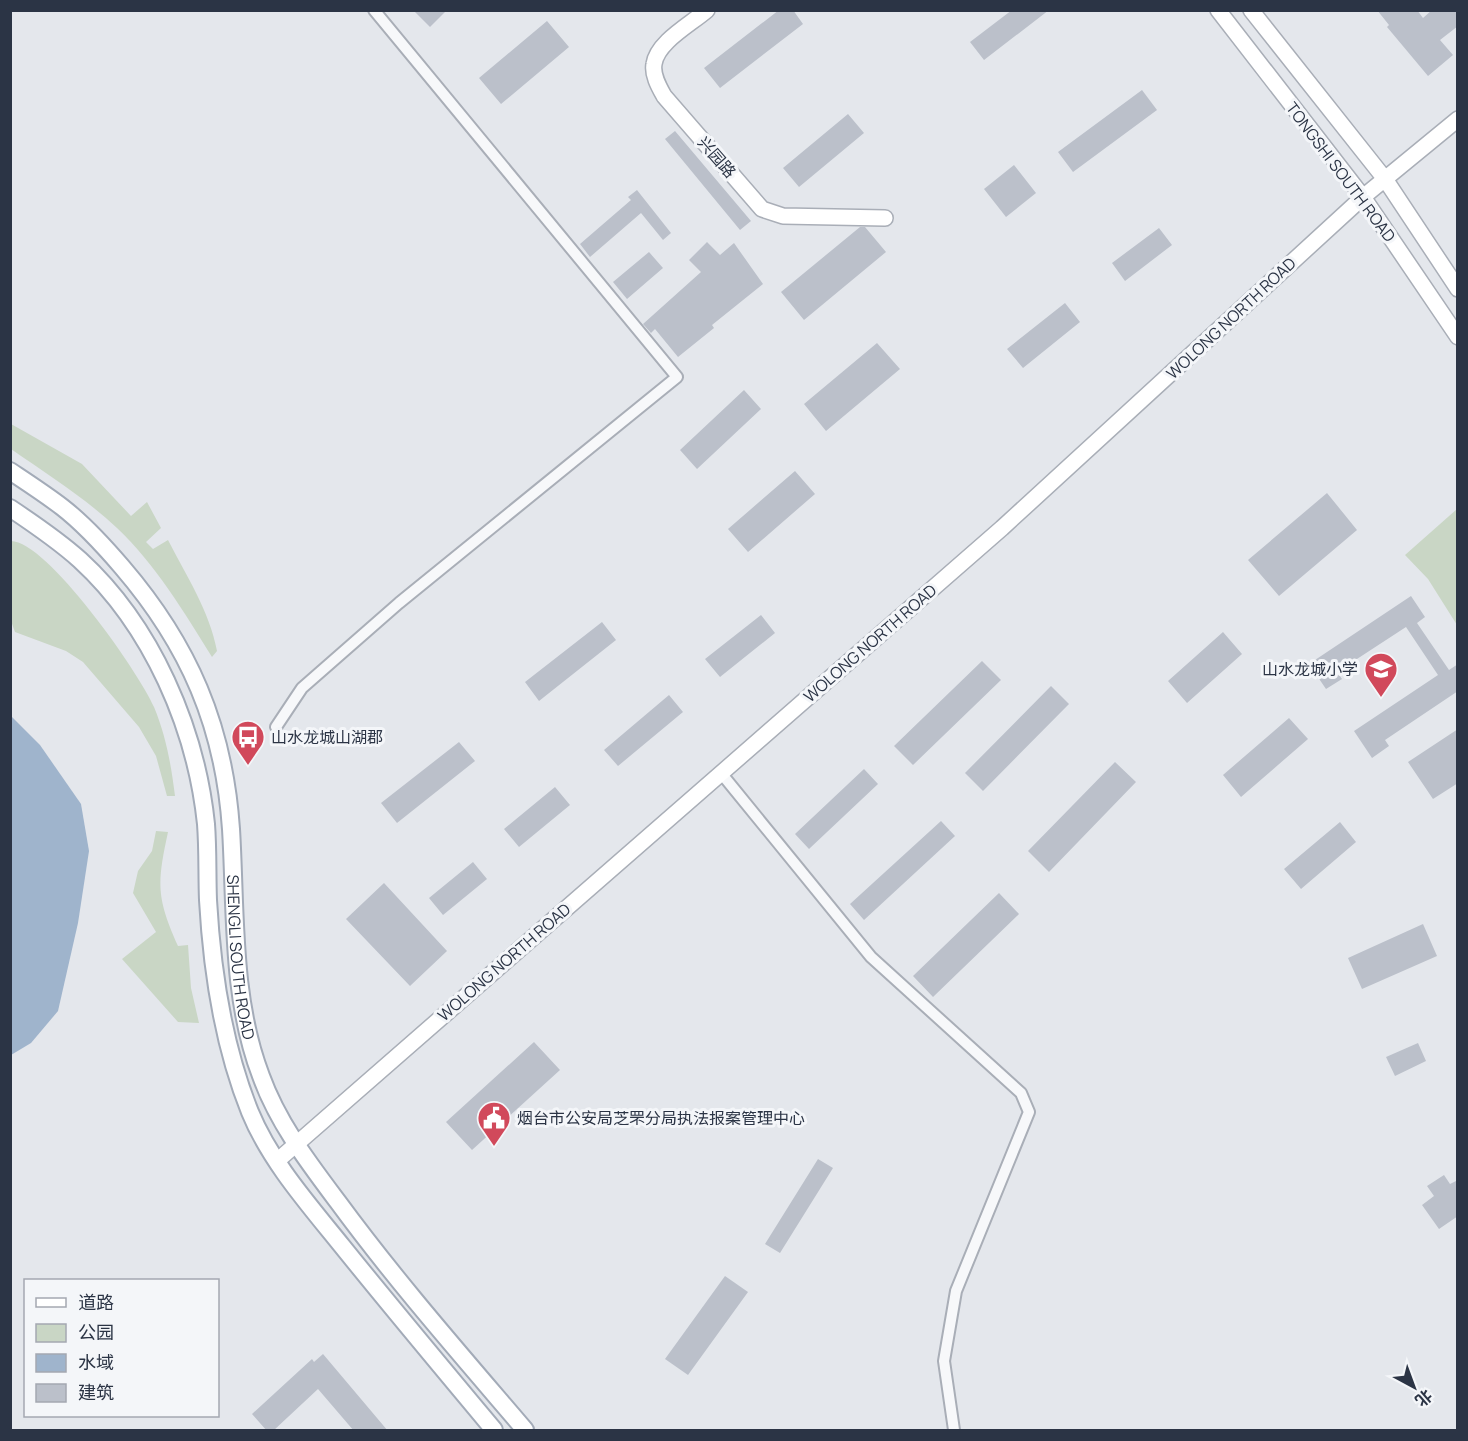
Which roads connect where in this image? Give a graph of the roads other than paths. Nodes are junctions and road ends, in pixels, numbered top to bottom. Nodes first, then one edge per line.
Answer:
1 (374, 10) edge
2 (707, 10) edge
3 (1218, 10) edge
4 (1251, 10) edge
5 (1458, 119) edge
6 (1385, 179) junction
7 (1363, 197) junction
8 (885, 218) dead end
9 (1458, 289) edge
10 (1458, 337) edge
11 (10, 471) edge
12 (10, 508) edge
13 (276, 727) dead end
14 (721, 773) junction
15 (296, 1145) junction
16 (277, 1161) junction
17 (494, 1431) edge
18 (525, 1431) edge
19 (954, 1431) edge

1 - 13 street
2 - 8 street, 兴园路
3 - 7 street, TONGSHI SOUTH ROAD
4 - 6 street, TONGSHI SOUTH ROAD
5 - 6 street, WOLONG NORTH ROAD
6 - 7 street, WOLONG NORTH ROAD
6 - 9 street, TONGSHI SOUTH ROAD
7 - 10 street, TONGSHI SOUTH ROAD
7 - 14 street, WOLONG NORTH ROAD
11 - 15 main road, SHENGLI SOUTH ROAD
12 - 16 main road, SHENGLI SOUTH ROAD
14 - 15 street, WOLONG NORTH ROAD
14 - 19 street
15 - 16 street, WOLONG NORTH ROAD
15 - 18 main road, SHENGLI SOUTH ROAD
16 - 17 main road, SHENGLI SOUTH ROAD

